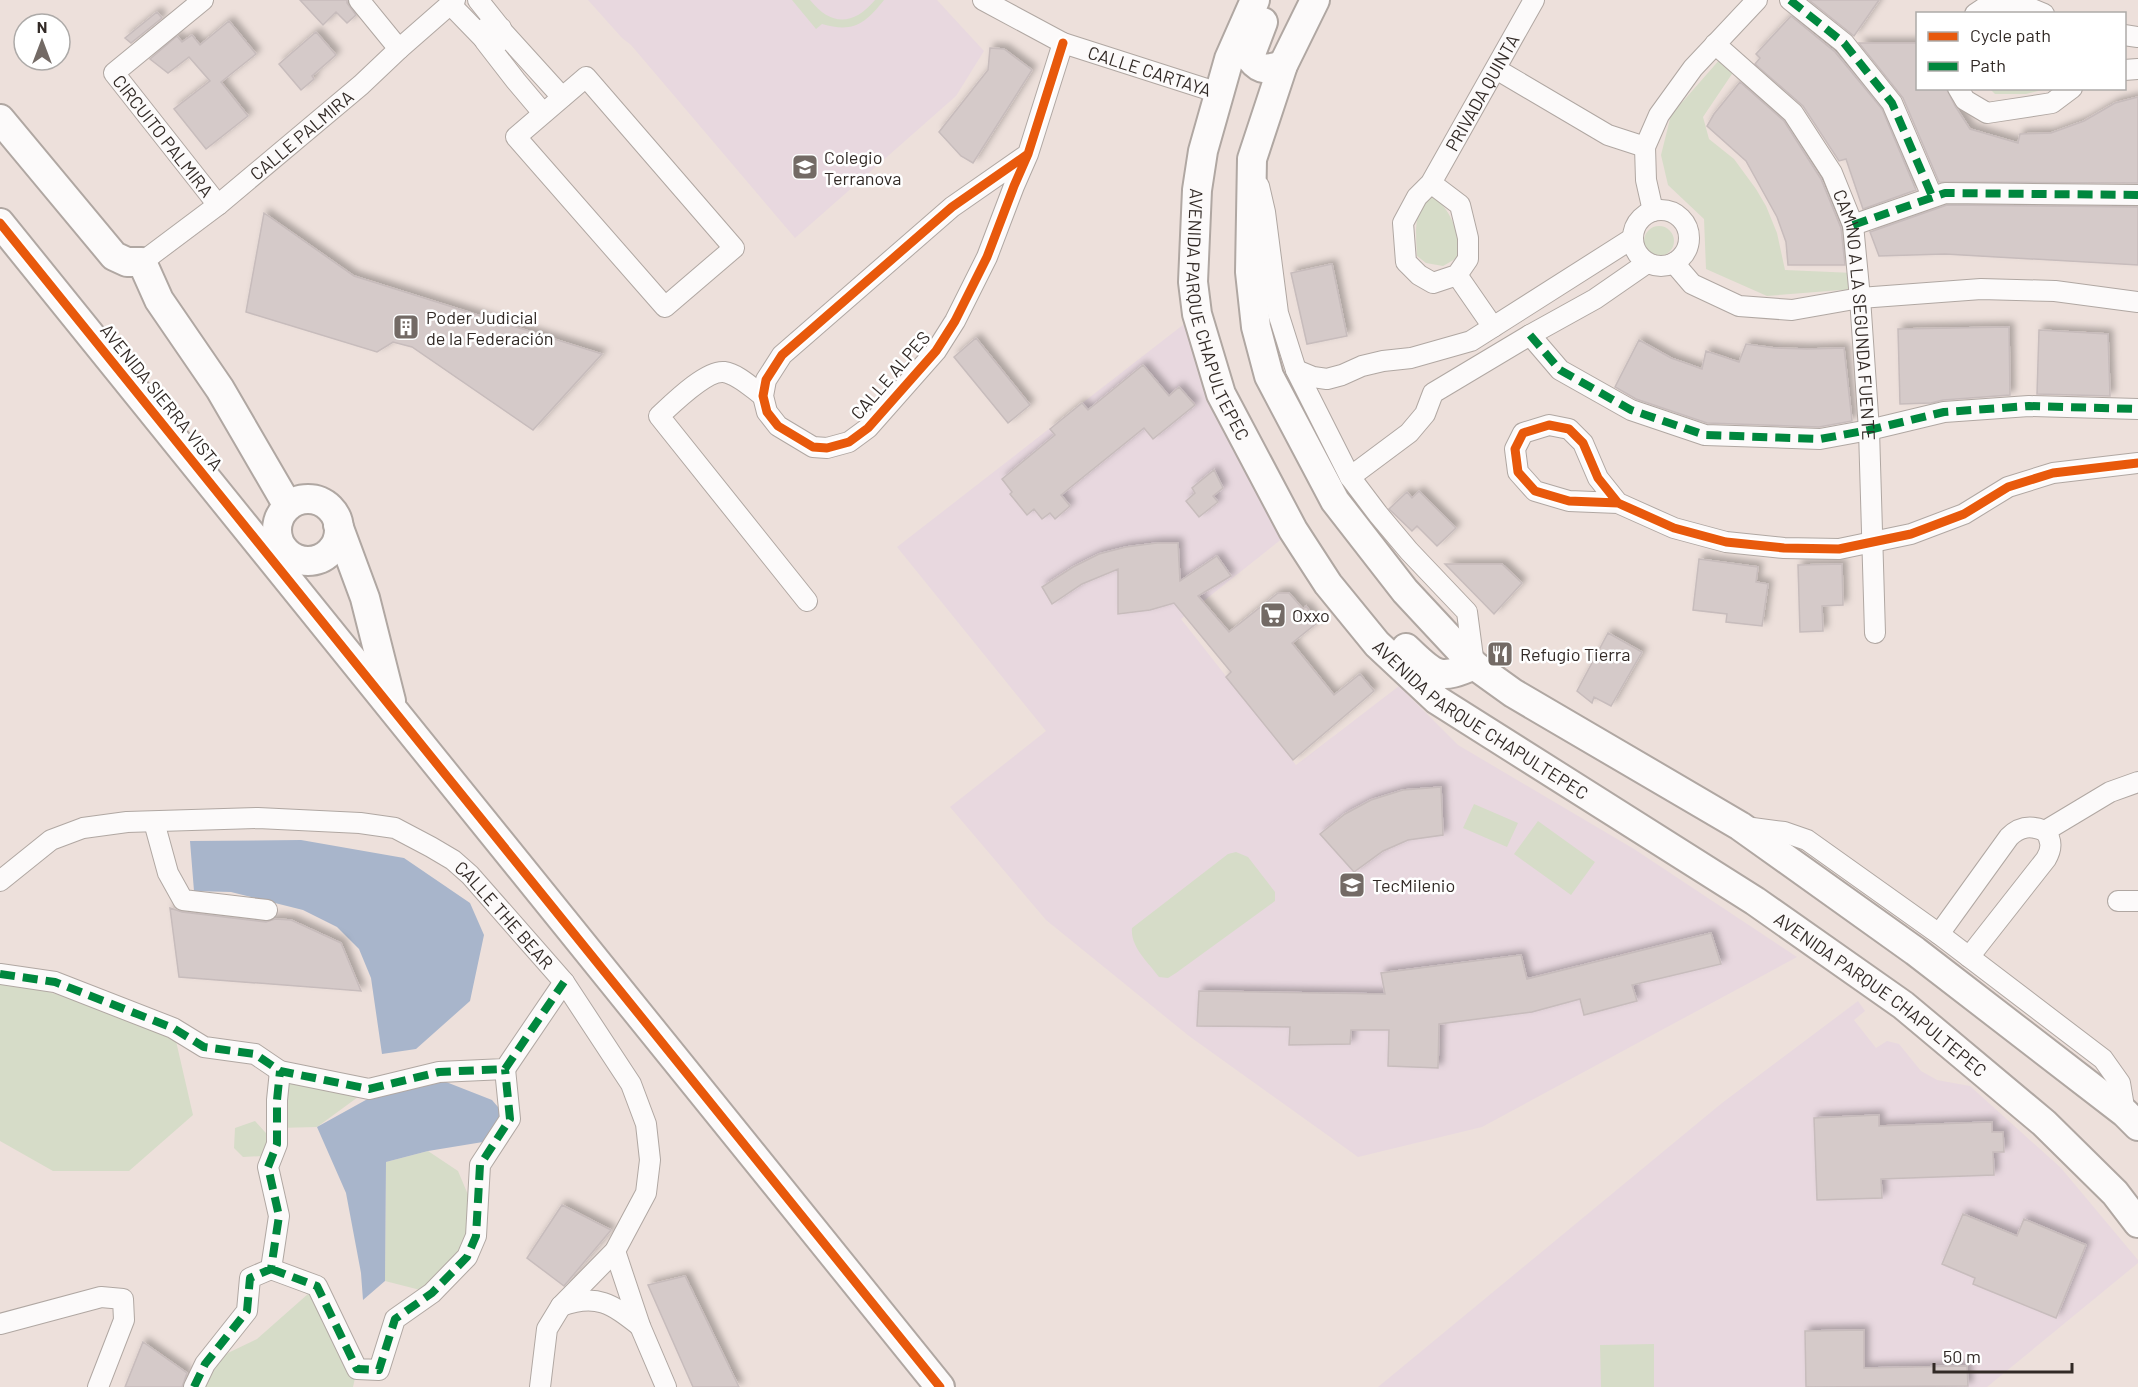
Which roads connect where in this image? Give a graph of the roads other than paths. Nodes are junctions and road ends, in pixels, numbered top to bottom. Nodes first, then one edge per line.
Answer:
1 (203, 0) edge
2 (359, 0) edge
3 (478, 0) edge
4 (983, 0) edge
5 (1255, 0) edge
6 (1271, 0) edge
7 (1315, 0) edge
8 (1534, 0) edge
9 (1756, 0) edge
10 (1790, 0) edge
11 (453, 2) edge
12 (1978, 12) edge
13 (2039, 12) edge
14 (492, 34) junction
15 (1063, 43) junction
16 (1715, 44) junction
17 (399, 49) junction
18 (1283, 65) junction
19 (1496, 69) junction
20 (1959, 90) edge
21 (2070, 90) edge
22 (1219, 93) junction
23 (562, 97) junction
24 (543, 113) junction
25 (0, 119) edge
26 (1645, 147) junction
27 (1028, 154) junction
28 (1252, 159) junction
29 (1431, 183) junction
30 (2138, 195) edge
31 (1932, 196) junction
32 (218, 205) junction
33 (1653, 211) junction
34 (0, 223) edge
35 (1853, 225) junction
36 (1633, 238) junction
37 (142, 262) junction
38 (1647, 263) junction
39 (1674, 264) junction
40 (1581, 272) junction
41 (1456, 275) junction
42 (1860, 298) junction
43 (1595, 299) junction
44 (2138, 302) edge
45 (1493, 327) junction
46 (1530, 335) junction
47 (1471, 341) junction
48 (1484, 362) junction
49 (1296, 370) junction
50 (763, 396) junction
51 (2138, 409) edge
52 (1869, 430) junction
53 (2138, 463) edge
54 (1350, 477) junction
55 (1618, 503) junction
56 (288, 506) junction
57 (338, 525) junction
58 (1872, 542) junction
59 (1328, 584) junction
60 (807, 601) dead end
61 (1875, 633) dead end
62 (1474, 665) junction
63 (393, 709) junction
64 (2138, 782) edge
65 (154, 822) junction
66 (1740, 826) junction
67 (2045, 831) junction
68 (0, 881) edge
69 (2118, 901) dead end
70 (2138, 901) edge
71 (267, 910) dead end
72 (1939, 934) junction
73 (1969, 957) junction
74 (0, 974) edge
75 (564, 982) junction
76 (505, 1069) junction
77 (280, 1071) junction
78 (2131, 1120) edge
79 (2138, 1223) edge
80 (615, 1251) junction
81 (271, 1269) junction
82 (561, 1306) junction
83 (0, 1324) edge
84 (640, 1326) junction
85 (99, 1387) edge
86 (194, 1387) edge
87 (540, 1387) edge
88 (666, 1387) edge
89 (940, 1387) edge

1 - 32 street, CIRCUITO PALMIRA
2 - 17 street
3 - 14 street
4 - 15 street, CALLE CARTAYA
5 - 22 main road, AVENIDA PARQUE CHAPULTEPEC
6 - 18 main road
7 - 18 main road, AVENIDA PARQUE CHAPULTEPEC
8 - 19 street, PRIVADA QUINTA
9 - 16 street
10 - 31 street
11 - 14 street
11 - 17 street, CALLE PALMIRA
12 - 13 street
14 - 23 street
14 - 24 street
15 - 22 street, CALLE CARTAYA
15 - 27 street, CALLE ALPES
16 - 26 street
16 - 35 street, CAMINO A LA SEGUNDA FUENTE
17 - 32 street, CALLE PALMIRA
18 - 28 main road, AVENIDA PARQUE CHAPULTEPEC
19 - 26 street
19 - 29 street, PRIVADA QUINTA
20 - 21 street
22 - 59 main road, AVENIDA PARQUE CHAPULTEPEC
23 - 24 street
23 - 24 street
25 - 37 main road
26 - 33 street
27 - 50 street
27 - 50 street, CALLE ALPES
28 - 49 street
28 - 62 main road, AVENIDA PARQUE CHAPULTEPEC
29 - 41 street
29 - 41 street, PRIVADA QUINTA
30 - 31 street
31 - 35 street
32 - 37 street, CALLE PALMIRA
33 - 36 street
33 - 39 street
34 - 63 main road, AVENIDA SIERRA VISTA
35 - 42 street, CAMINO A LA SEGUNDA FUENTE
36 - 38 street
36 - 40 street
37 - 56 main road
38 - 39 street
38 - 43 street
39 - 42 street
40 - 43 street
40 - 45 street
41 - 45 street
42 - 44 street
42 - 52 street, CAMINO A LA SEGUNDA FUENTE
43 - 46 street
45 - 47 street
46 - 48 street
46 - 52 street
47 - 48 street
47 - 49 street
48 - 54 street
49 - 54 street
50 - 60 street
51 - 52 street
52 - 58 street, CAMINO A LA SEGUNDA FUENTE
53 - 58 street
54 - 62 street
55 - 55 street
55 - 58 street
56 - 57 main road
56 - 57 main road
57 - 63 main road
58 - 61 street, CAMINO A LA SEGUNDA FUENTE
59 - 62 main road
59 - 79 main road, AVENIDA PARQUE CHAPULTEPEC
62 - 66 main road, AVENIDA PARQUE CHAPULTEPEC
63 - 89 main road, AVENIDA SIERRA VISTA
64 - 67 street
65 - 68 street, CALLE THE BEAR
65 - 71 street
65 - 75 street, CALLE THE BEAR
66 - 72 street
66 - 78 main road, AVENIDA PARQUE CHAPULTEPEC
67 - 72 street
67 - 73 street
69 - 70 street
72 - 73 street
73 - 78 street
74 - 77 street
75 - 76 street
75 - 80 street, CALLE THE BEAR
76 - 77 street
76 - 81 street
77 - 81 street
80 - 82 street, CALLE THE BEAR
80 - 84 street
81 - 86 street
82 - 84 street
82 - 87 street, CALLE THE BEAR
83 - 85 street
84 - 88 street

